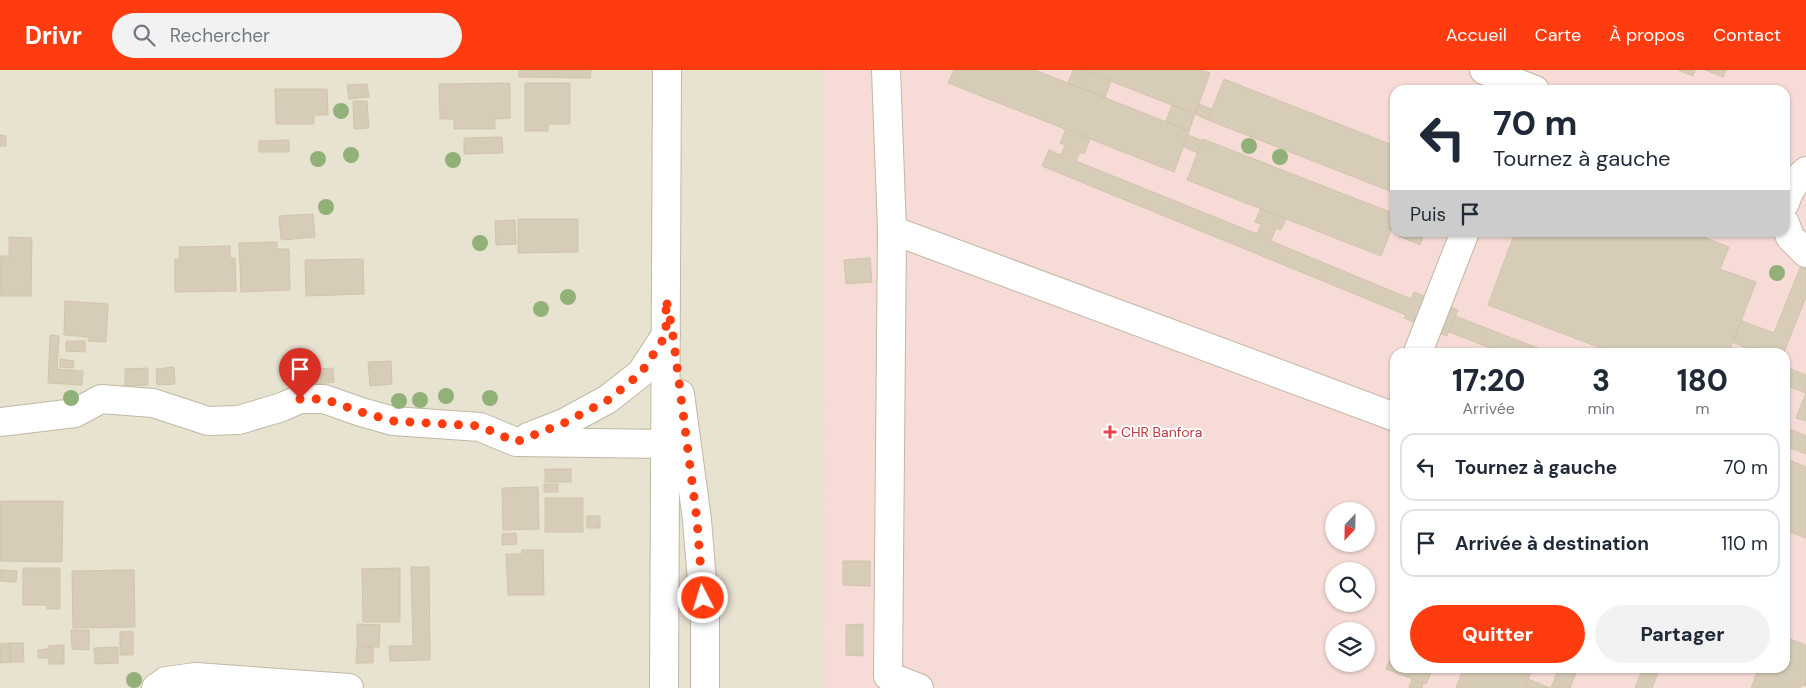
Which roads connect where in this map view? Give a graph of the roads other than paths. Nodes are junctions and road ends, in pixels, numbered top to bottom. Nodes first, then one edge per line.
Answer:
1 (667, 70) edge
2 (886, 70) edge
3 (1484, 70) edge
4 (1519, 85) edge
5 (1806, 171) edge
6 (1790, 189) edge
7 (892, 230) junction
8 (1463, 237) edge
9 (1790, 237) edge
10 (1806, 253) edge
11 (666, 299) junction
12 (666, 335) junction
13 (1420, 348) edge
14 (1390, 414) edge
15 (0, 422) edge
16 (516, 442) junction
17 (665, 444) junction
18 (888, 682) edge
19 (156, 688) edge
20 (349, 688) edge
21 (664, 688) edge
22 (705, 688) edge
23 (919, 688) edge

1 - 11 street
2 - 7 street
3 - 4 street
5 - 6 street
7 - 14 street
7 - 18 street
8 - 13 street
9 - 10 street
11 - 12 street
11 - 22 street
12 - 16 street
12 - 17 street
15 - 16 street
16 - 17 street
17 - 21 street
18 - 23 street
19 - 20 street

